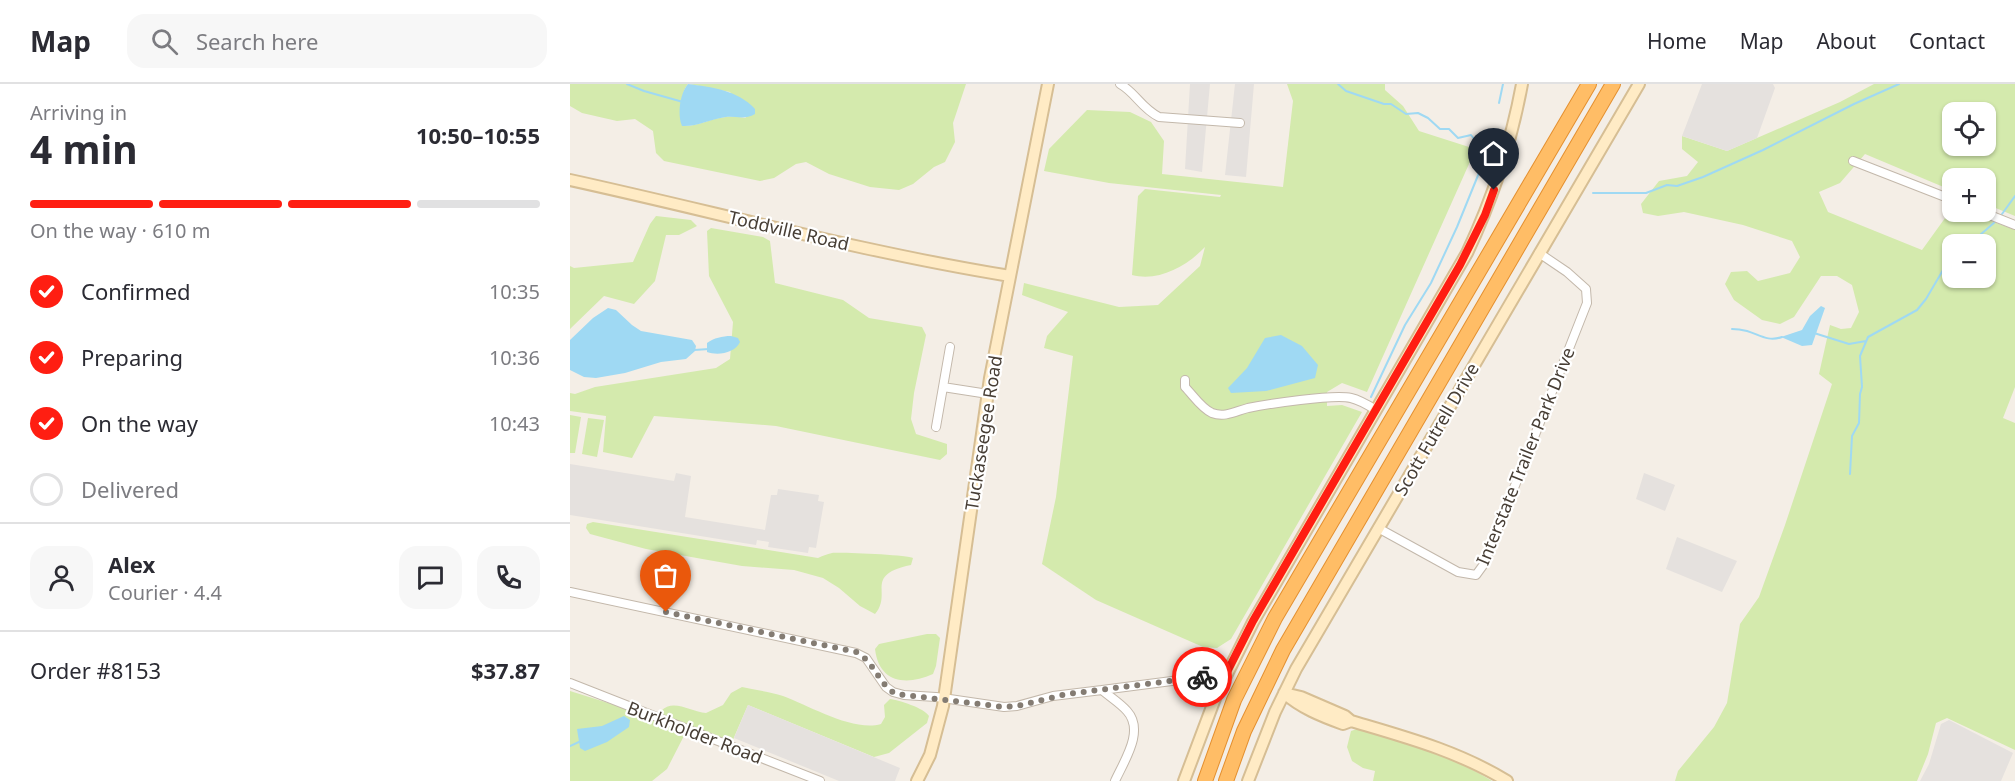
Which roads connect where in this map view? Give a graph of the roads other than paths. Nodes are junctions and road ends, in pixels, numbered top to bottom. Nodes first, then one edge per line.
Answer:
1 (1048, 84) edge
2 (1120, 84) edge
3 (1522, 84) edge
4 (1583, 84) edge
5 (1588, 84) edge
6 (1613, 84) edge
7 (1622, 84) edge
8 (1639, 84) edge
9 (1240, 123) dead end
10 (1584, 134) junction
11 (1551, 147) junction
12 (1853, 161) dead end
13 (570, 180) edge
14 (1942, 196) edge
15 (1996, 218) edge
16 (2015, 225) edge
17 (1539, 253) junction
18 (1010, 276) junction
19 (950, 347) dead end
20 (1185, 380) dead end
21 (943, 387) junction
22 (988, 394) junction
23 (1376, 410) junction
24 (936, 427) dead end
25 (1378, 528) junction
26 (570, 592) edge
27 (1226, 674) junction
28 (570, 683) edge
29 (1102, 690) junction
30 (1284, 693) junction
31 (944, 699) junction
32 (820, 781) edge
33 (917, 781) edge
34 (1115, 781) edge
35 (1184, 781) edge
36 (1205, 781) edge
37 (1226, 781) edge
38 (1248, 781) edge
39 (1507, 781) edge

1 - 18 street, Tuckaseegee Road
2 - 9 street
3 - 23 street
4 - 11 highway
5 - 11 highway
6 - 10 highway
7 - 10 highway
8 - 17 street, Scott Futrell Drive
10 - 37 highway
11 - 36 highway
12 - 14 street
13 - 18 street, Toddville Road
15 - 16 street
17 - 25 street, Scott Futrell Drive
17 - 25 street, Interstate Trailer Park Drive
18 - 22 street, Tuckaseegee Road
19 - 21 street
20 - 23 street
21 - 22 street
21 - 24 street
22 - 31 street, Tuckaseegee Road
23 - 27 street
25 - 30 street, Scott Futrell Drive
26 - 31 street
27 - 29 street
27 - 35 street
28 - 32 street, Burkholder Road
29 - 31 street
29 - 34 street
30 - 38 street, Scott Futrell Drive
30 - 39 street
31 - 33 street, Tuckaseegee Road

